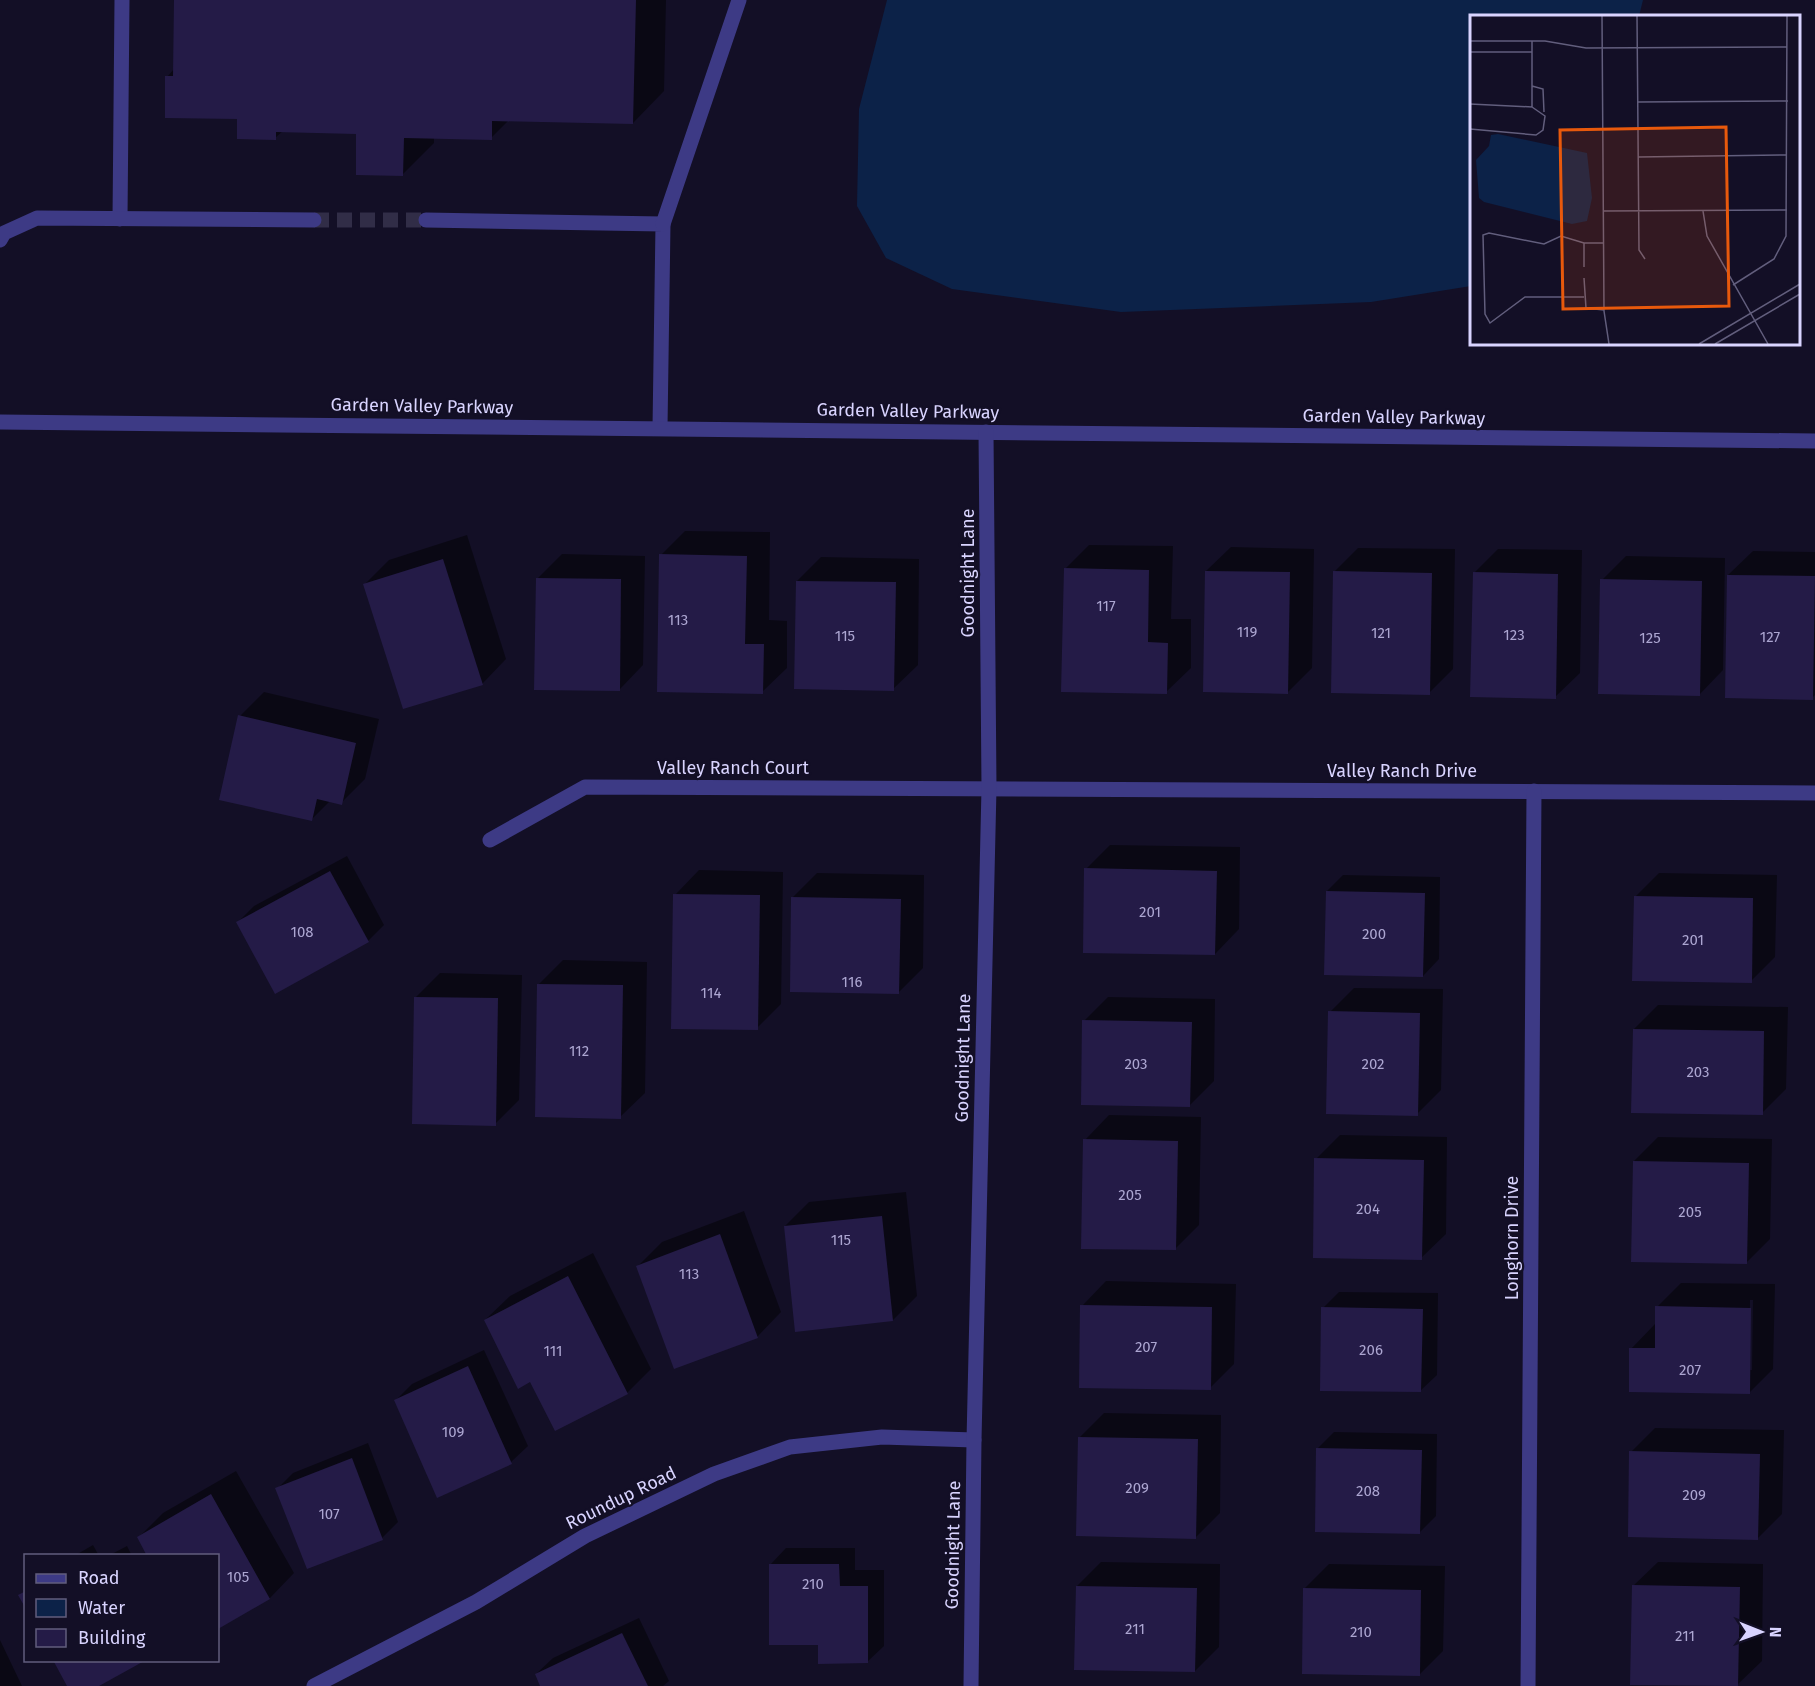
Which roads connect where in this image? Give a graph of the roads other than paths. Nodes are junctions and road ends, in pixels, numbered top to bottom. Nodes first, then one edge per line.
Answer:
1 (123, 0) edge
2 (739, 0) edge
3 (120, 219) junction
4 (426, 219) tunnel mouth
5 (314, 220) tunnel mouth
6 (663, 224) junction
7 (0, 240) edge
8 (0, 422) edge
9 (660, 428) junction
10 (986, 432) junction
11 (1815, 441) edge
12 (989, 788) junction
13 (1534, 791) junction
14 (1815, 793) edge
15 (490, 840) dead end
16 (974, 1440) junction
17 (314, 1686) edge
18 (971, 1686) edge
19 (1528, 1686) edge

1 - 3 street
2 - 6 street
3 - 5 street
3 - 7 street
4 - 6 street
6 - 9 street
8 - 9 street, Garden Valley Parkway
9 - 10 street, Garden Valley Parkway
10 - 11 street, Garden Valley Parkway
10 - 12 street, Goodnight Lane
12 - 13 street, Valley Ranch Drive
12 - 15 street, Valley Ranch Court
12 - 16 street, Goodnight Lane
13 - 14 street, Valley Ranch Drive
13 - 19 street, Longhorn Drive
16 - 17 street, Roundup Road
16 - 18 street, Goodnight Lane

